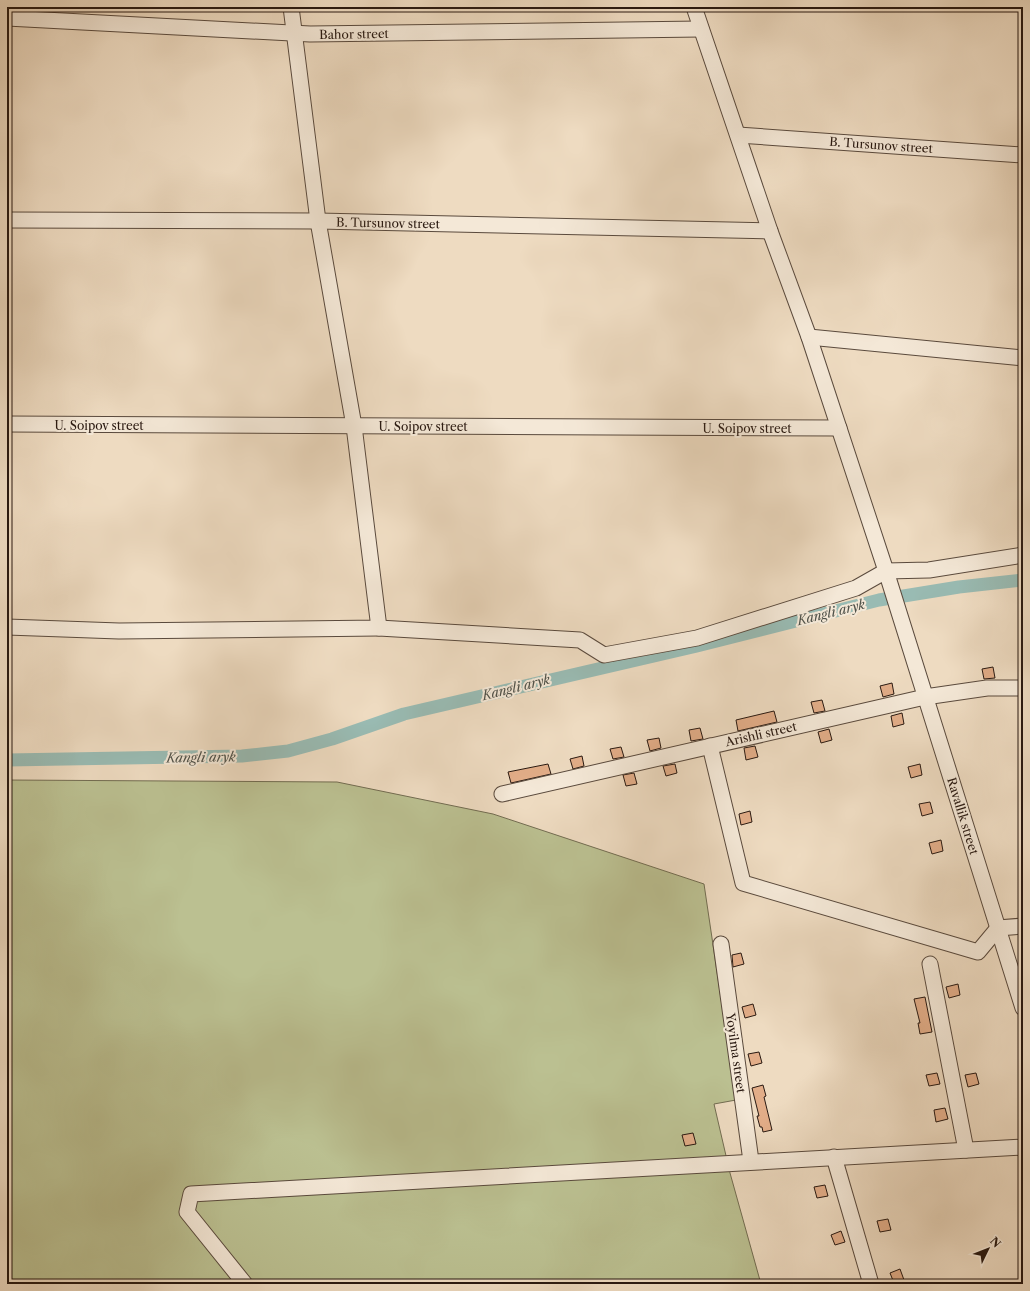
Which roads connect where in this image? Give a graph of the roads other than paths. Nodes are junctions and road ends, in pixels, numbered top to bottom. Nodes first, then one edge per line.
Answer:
1 (291, 7) edge
2 (694, 7) edge
3 (7, 18) edge
4 (701, 29) junction
5 (294, 33) junction
6 (738, 135) junction
7 (1023, 155) edge
8 (7, 220) edge
9 (318, 221) junction
10 (770, 231) junction
11 (809, 337) junction
12 (1023, 358) edge
13 (7, 424) edge
14 (354, 426) junction
15 (839, 428) junction
16 (1023, 555) edge
17 (888, 575) junction
18 (7, 626) edge
19 (380, 628) junction
20 (1023, 688) edge
21 (925, 697) junction
22 (710, 746) junction
23 (502, 794) dead end
24 (1023, 926) edge
25 (998, 928) junction
26 (721, 944) dead end
27 (930, 964) dead end
28 (1017, 970) edge
29 (1023, 1008) edge
30 (1023, 1147) edge
31 (966, 1150) junction
32 (834, 1157) junction
33 (751, 1161) junction
34 (245, 1284) edge
35 (870, 1284) edge

1 - 5 street
2 - 4 street, Ravallik street
3 - 5 street, Bahor street
4 - 5 street, Bahor street
4 - 6 street, Ravallik street
5 - 9 street
6 - 7 street, B. Tursunov street
6 - 10 street, Ravallik street
8 - 9 street, B. Tursunov street
9 - 10 street, B. Tursunov street
9 - 14 street
10 - 11 street, Ravallik street
11 - 12 street
11 - 15 street, Ravallik street
13 - 14 street, U. Soipov street
14 - 15 street, U. Soipov street
14 - 19 street
15 - 17 street, Ravallik street
16 - 17 street
17 - 19 street
17 - 21 street, Ravallik street
18 - 19 street
20 - 21 street, Arishli street
21 - 22 street, Arishli street
21 - 25 street, Ravallik street
22 - 23 street, Arishli street
22 - 25 street
24 - 25 street
25 - 28 street, Ravallik street
26 - 33 street, Yoyilma street
27 - 31 street
28 - 29 street, Ravallik street
30 - 31 street
31 - 32 street
32 - 33 street
32 - 35 street
33 - 34 street

